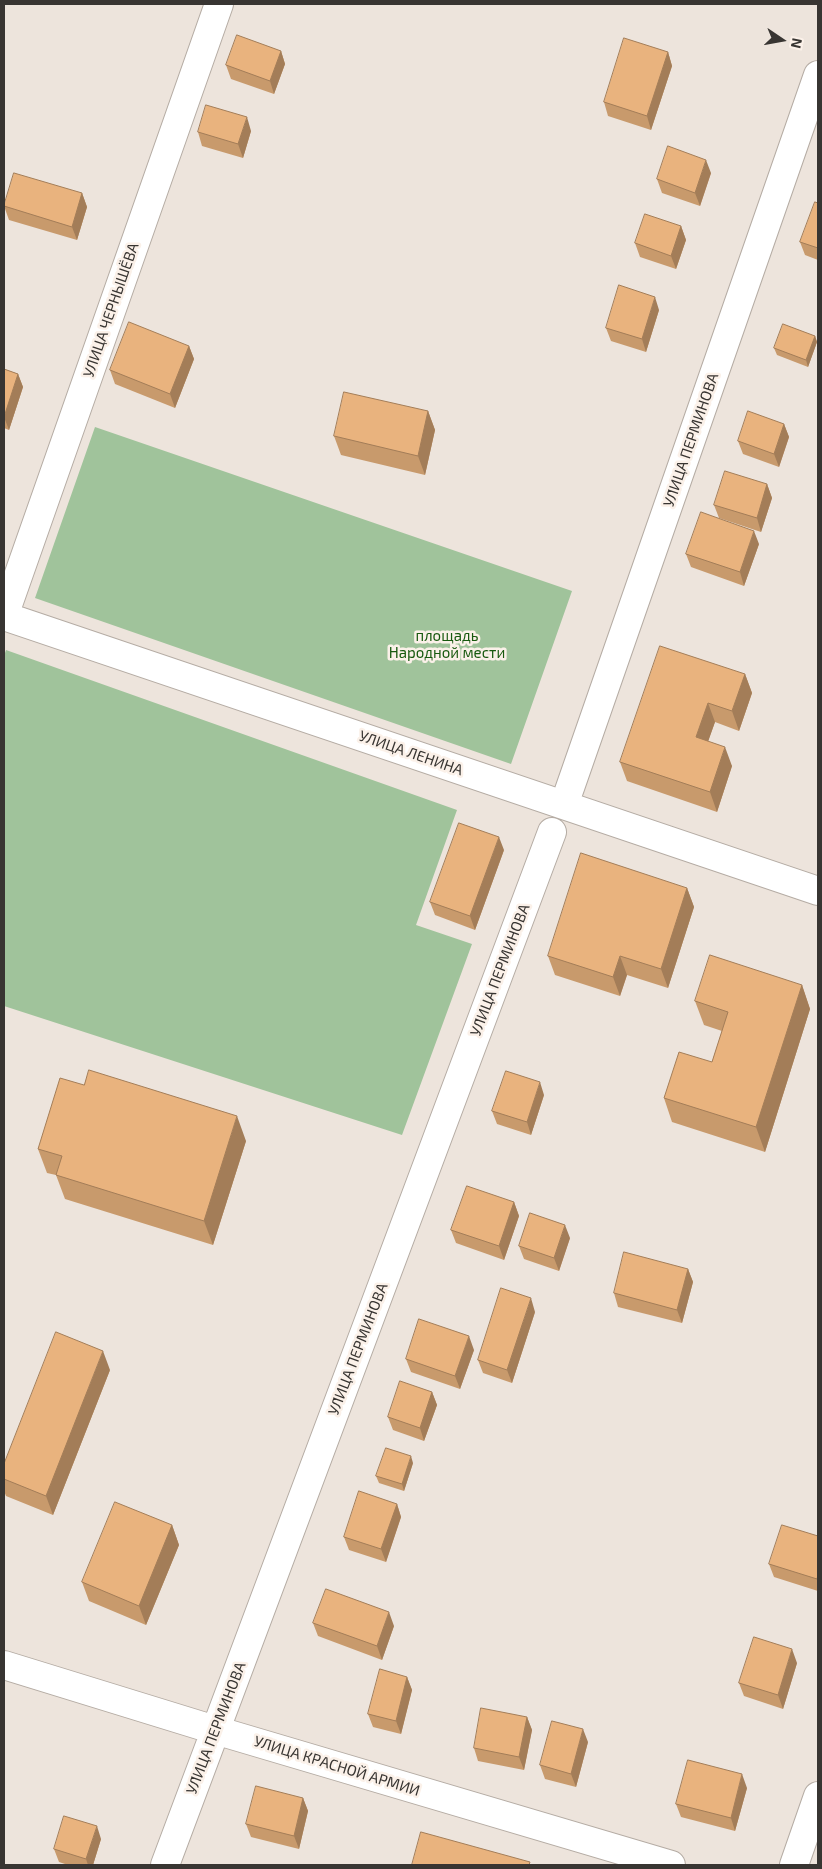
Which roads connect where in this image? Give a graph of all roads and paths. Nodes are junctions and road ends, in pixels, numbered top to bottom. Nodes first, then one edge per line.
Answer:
1 (219, 4) edge
2 (818, 76) edge
3 (4, 616) edge
4 (564, 805) junction
5 (552, 832) dead end
6 (818, 891) edge
7 (4, 1665) edge
8 (216, 1730) junction
9 (818, 1796) edge
10 (165, 1865) edge
11 (671, 1865) edge
12 (794, 1865) edge

1 - 3 street, УЛИЦА ЧЕРНЫШЁВА
2 - 4 street, УЛИЦА ПЕРМИНОВА
3 - 4 street, УЛИЦА ЛЕНИНА
4 - 6 street, УЛИЦА ЛЕНИНА
5 - 8 street, УЛИЦА ПЕРМИНОВА
7 - 8 street, УЛИЦА КРАСНОЙ АРМИИ
8 - 10 street, УЛИЦА ПЕРМИНОВА
8 - 11 street, УЛИЦА КРАСНОЙ АРМИИ
9 - 12 street

